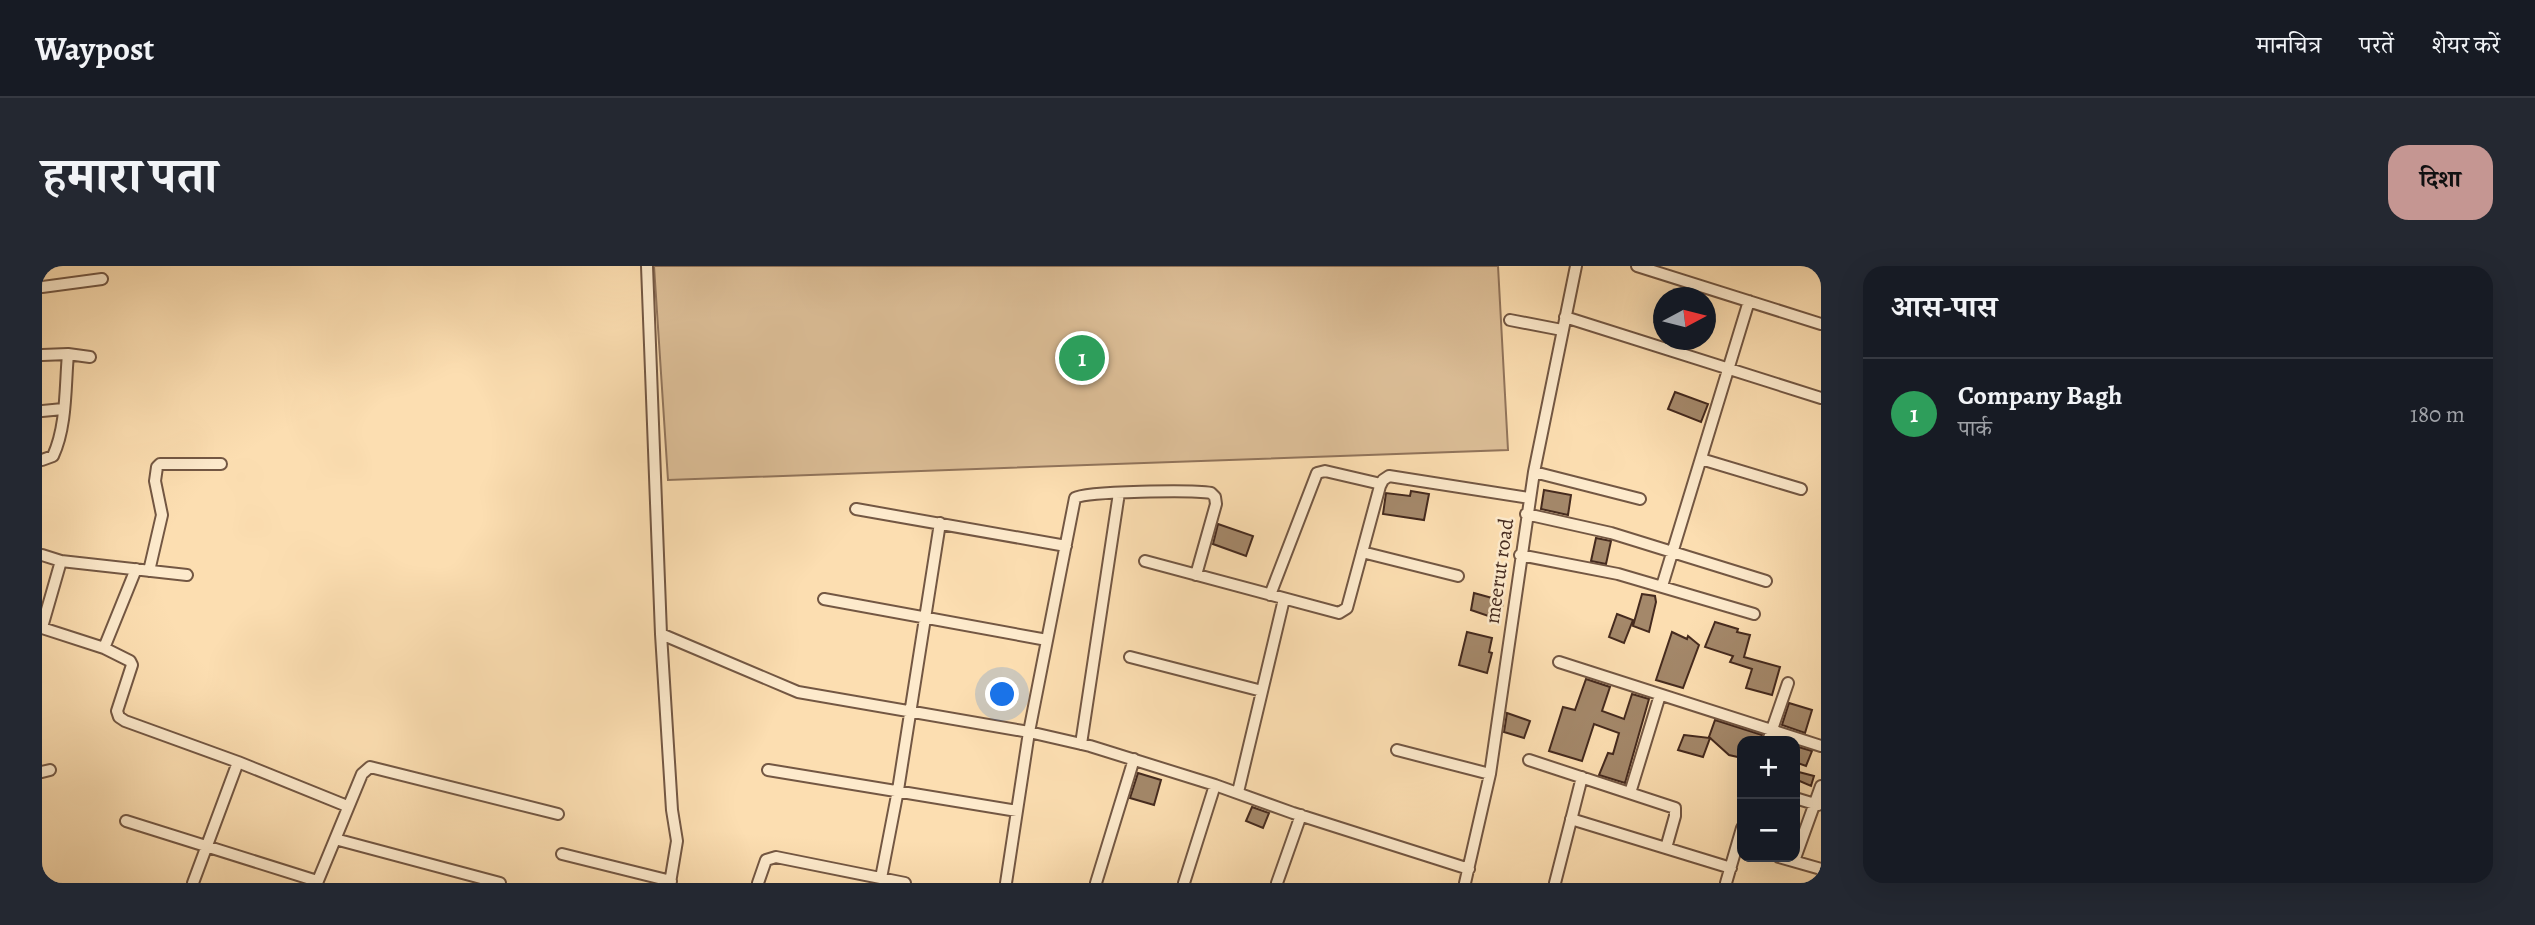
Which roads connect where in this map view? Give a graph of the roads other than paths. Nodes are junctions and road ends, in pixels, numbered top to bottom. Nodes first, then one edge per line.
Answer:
1 (648, 266) edge
2 (1637, 266) edge
3 (1572, 267) edge
4 (102, 279) dead end
5 (42, 287) edge
6 (1749, 301) junction
7 (1565, 317) junction
8 (1510, 320) dead end
9 (1821, 324) edge
10 (1562, 330) junction
11 (68, 354) junction
12 (42, 355) edge
13 (90, 357) dead end
14 (1728, 370) junction
15 (1821, 398) edge
16 (63, 409) junction
17 (42, 411) edge
18 (1701, 459) junction
19 (42, 460) edge
20 (221, 464) dead end
21 (1534, 472) junction
22 (1381, 484) junction
23 (1801, 489) dead end
24 (1119, 493) junction
25 (1530, 498) junction
26 (1640, 499) dead end
27 (856, 509) dead end
28 (1526, 514) junction
29 (940, 523) junction
30 (1066, 546) junction
31 (1362, 552) junction
32 (1672, 552) junction
33 (42, 555) edge
34 (1520, 555) junction
35 (61, 561) junction
36 (1145, 561) dead end
37 (136, 569) junction
38 (149, 571) junction
39 (187, 575) dead end
40 (1196, 575) junction
41 (1458, 576) dead end
42 (1766, 581) dead end
43 (1662, 586) junction
44 (1270, 595) junction
45 (824, 598) dead end
46 (1284, 598) junction
47 (1754, 614) dead end
48 (925, 617) junction
49 (42, 627) edge
50 (661, 634) junction
51 (1047, 640) junction
52 (104, 648) junction
53 (1130, 657) dead end
54 (1559, 662) dead end
55 (1788, 683) dead end
56 (1262, 691) junction
57 (1660, 695) junction
58 (911, 712) junction
59 (1029, 732) junction
60 (1770, 736) edge
61 (1800, 742) edge
62 (1081, 744) junction
63 (1821, 746) edge
64 (1397, 750) dead end
65 (1134, 759) junction
66 (1529, 760) dead end
67 (238, 762) junction
68 (768, 770) dead end
69 (1490, 774) junction
70 (1582, 777) junction
71 (1215, 785) junction
72 (1821, 786) edge
73 (898, 790) junction
74 (1238, 792) junction
75 (1630, 793) junction
76 (1799, 799) edge
77 (1818, 804) edge
78 (347, 806) junction
79 (1017, 811) junction
80 (558, 814) dead end
81 (1301, 815) junction
82 (1571, 818) junction
83 (126, 821) dead end
84 (335, 839) junction
85 (208, 847) junction
86 (1800, 847) edge
87 (1666, 848) junction
88 (1737, 853) edge
89 (562, 854) dead end
90 (1797, 862) edge
91 (1731, 868) junction
92 (1469, 869) junction
93 (1821, 869) edge
94 (881, 878) junction
95 (317, 882) edge
96 (670, 882) edge
97 (193, 883) edge
98 (500, 883) edge
99 (758, 883) edge
100 (905, 883) edge
101 (1006, 883) edge
102 (1096, 883) edge
103 (1184, 883) edge
104 (1278, 883) edge
105 (1465, 883) edge
106 (1555, 883) edge
107 (1726, 883) edge

1 - 50 street
2 - 6 street
3 - 7 street, meerut road
4 - 5 street
6 - 9 street
6 - 14 street
7 - 10 street, meerut road
7 - 14 street
8 - 10 street
10 - 21 street, meerut road
11 - 12 street
11 - 13 street
11 - 16 street
14 - 15 street
14 - 18 street
16 - 17 street
16 - 19 street
18 - 23 street
18 - 32 street
20 - 38 street
21 - 25 street, meerut road
21 - 26 street
22 - 25 street
22 - 31 street
22 - 44 street
24 - 30 street
24 - 40 street
24 - 62 street
25 - 28 street, meerut road
27 - 29 street
28 - 32 street
28 - 34 street, meerut road
29 - 30 street
29 - 48 street
30 - 51 street
31 - 41 street
31 - 46 street
32 - 42 street
32 - 43 street
33 - 35 street
34 - 43 street
34 - 69 street, meerut road
35 - 37 street
35 - 49 street
36 - 40 street
37 - 38 street
37 - 52 street
38 - 39 street
40 - 44 street
43 - 47 street
44 - 46 street
45 - 48 street
46 - 56 street
48 - 51 street
48 - 58 street
49 - 52 street
50 - 58 street
50 - 96 street
51 - 59 street
52 - 67 street
53 - 56 street
54 - 57 street
55 - 60 street
56 - 74 street
57 - 60 street
57 - 75 street
58 - 59 street
58 - 73 street
59 - 62 street
59 - 79 street
61 - 63 street
62 - 65 street
64 - 69 street
65 - 71 street
65 - 102 street
66 - 70 street
67 - 78 street
67 - 85 street
68 - 73 street
69 - 92 street, meerut road
70 - 75 street
70 - 82 street
71 - 74 street
71 - 103 street
72 - 77 street
73 - 79 street
73 - 94 street
74 - 81 street
75 - 87 street
76 - 77 street
77 - 86 street
78 - 80 street
78 - 84 street
79 - 101 street
81 - 92 street
81 - 104 street
82 - 87 street
82 - 106 street
83 - 85 street
84 - 95 street
84 - 98 street
85 - 95 street
85 - 97 street
87 - 91 street
88 - 91 street
89 - 96 street
90 - 93 street
91 - 107 street
92 - 105 street, meerut road
94 - 99 street
94 - 100 street

